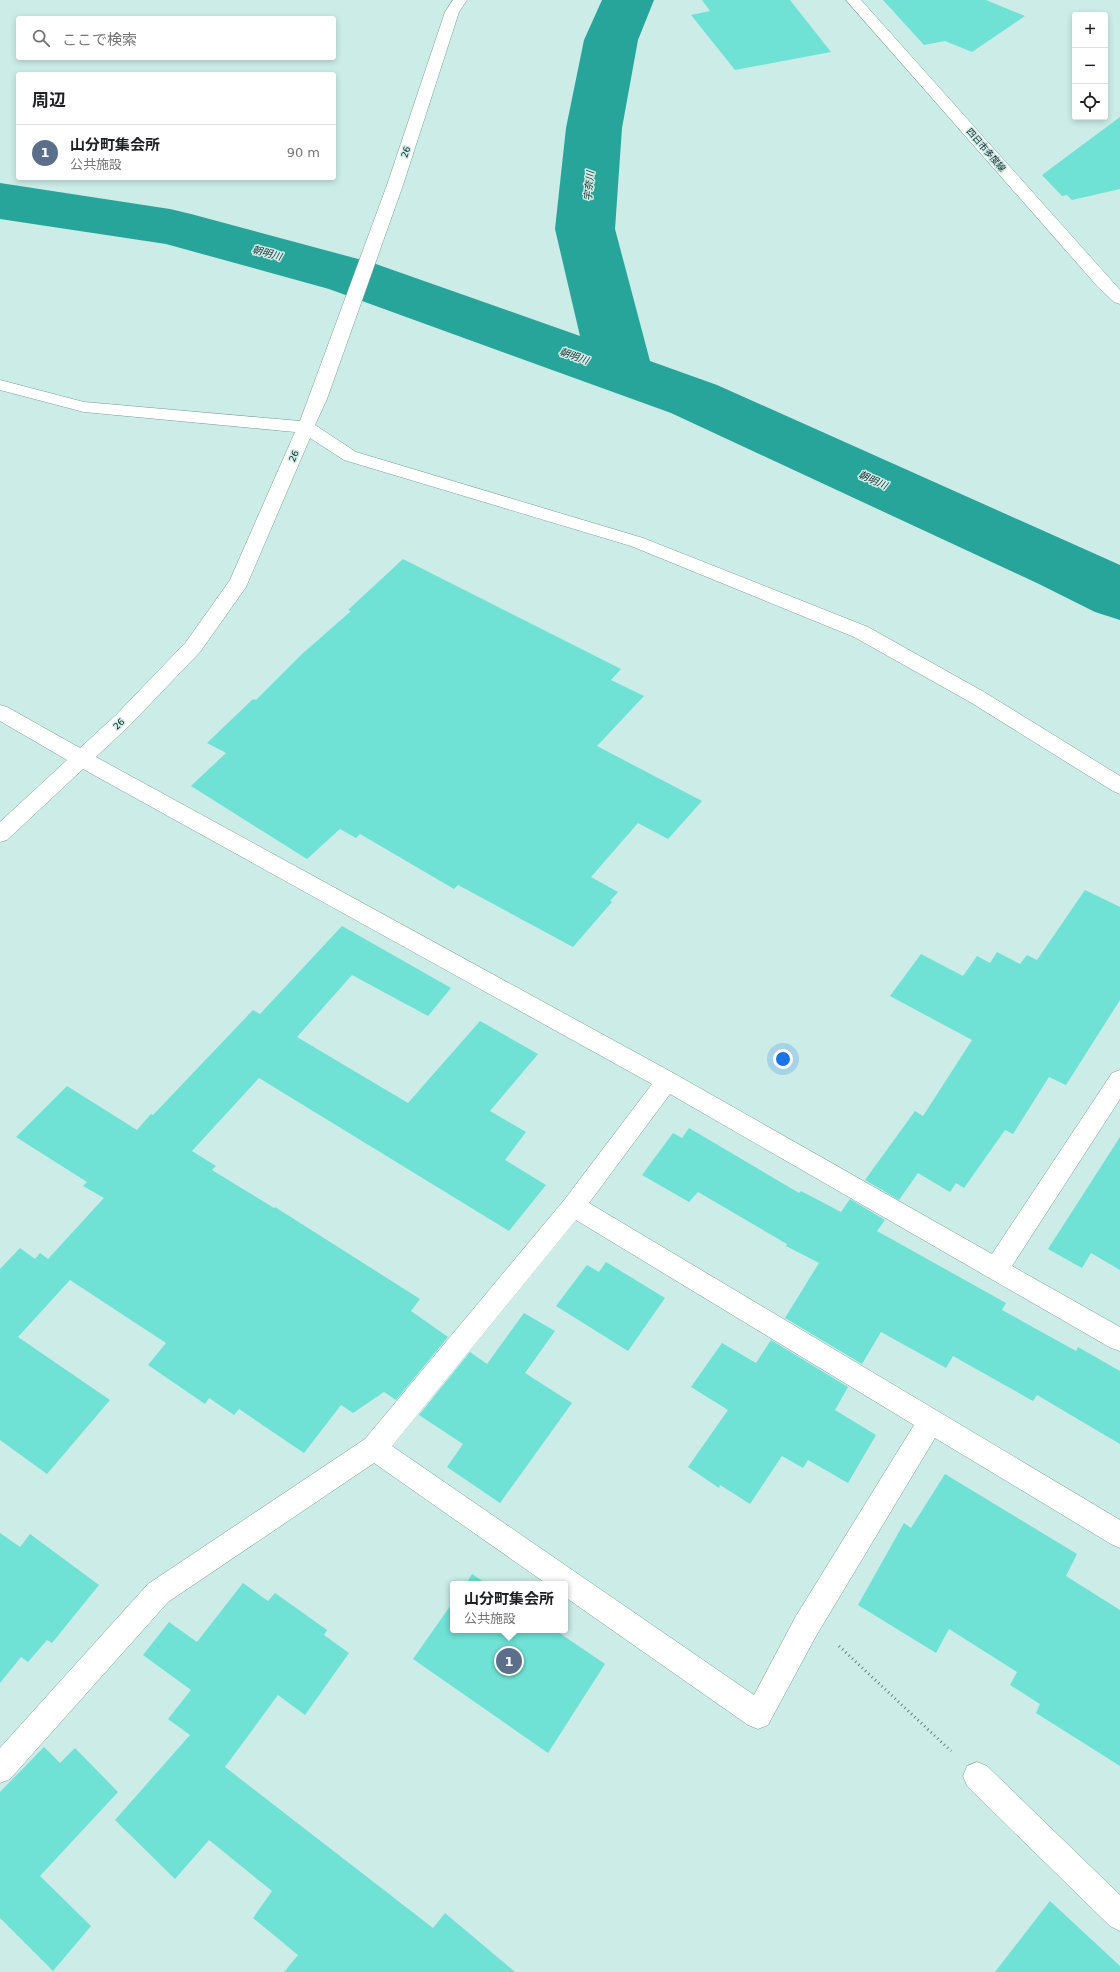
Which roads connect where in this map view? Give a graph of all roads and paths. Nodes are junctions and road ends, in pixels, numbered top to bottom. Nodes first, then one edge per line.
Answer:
1 (460, 0) edge
2 (853, 0) edge
3 (1118, 295) edge
4 (0, 384) edge
5 (306, 427) junction
6 (0, 712) edge
7 (82, 759) junction
8 (1120, 786) edge
9 (0, 834) edge
10 (1120, 1080) edge
11 (668, 1081) junction
12 (573, 1206) junction
13 (996, 1269) junction
14 (1120, 1340) edge
15 (931, 1421) junction
16 (374, 1448) junction
17 (1120, 1535) edge
18 (565, 1581) edge
19 (568, 1583) edge
20 (806, 1626) junction
21 (0, 1769) edge
22 (977, 1776) joint
23 (1120, 1916) edge

1 - 5 street, 26
2 - 3 street, 四日市多度線
4 - 5 street
5 - 7 street, 26
5 - 8 street
6 - 7 street
7 - 9 street, 26
7 - 11 street
10 - 13 street
11 - 12 street
11 - 13 street
12 - 15 street
12 - 16 street
13 - 14 street
15 - 17 street
15 - 20 street
16 - 18 street
16 - 21 street
19 - 20 street
20 - 22 path
22 - 23 street

